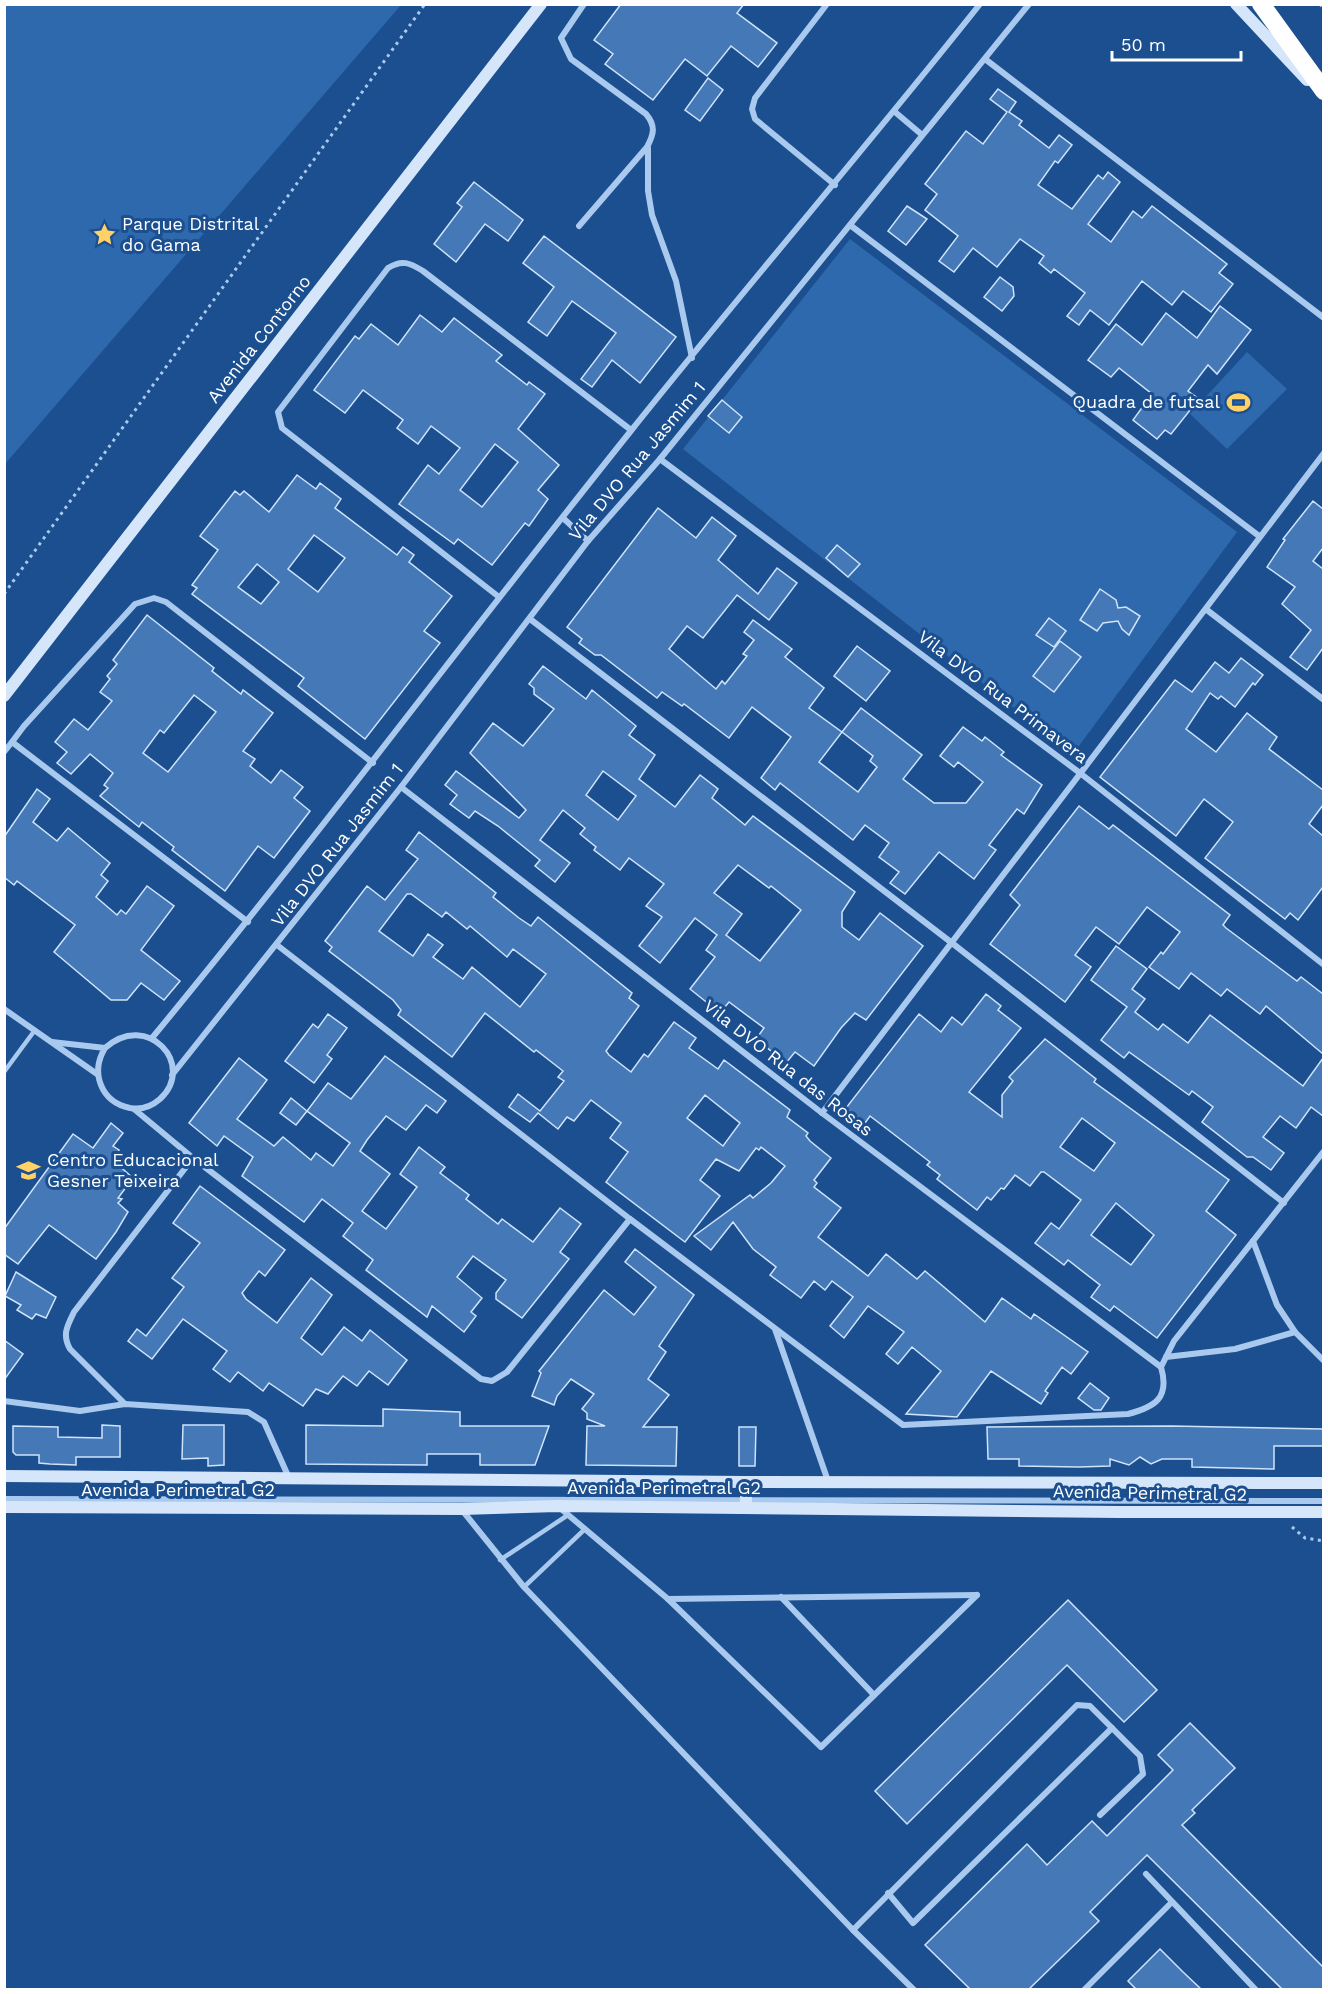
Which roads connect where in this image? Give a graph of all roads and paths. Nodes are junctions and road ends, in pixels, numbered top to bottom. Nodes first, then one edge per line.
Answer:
1 (425, 4) edge
2 (541, 4) edge
3 (584, 4) edge
4 (827, 4) edge
5 (980, 4) edge
6 (1029, 4) edge
7 (1236, 4) edge
8 (1261, 4) edge
9 (1320, 4) edge
10 (1323, 10) edge
11 (985, 59) junction
12 (1323, 91) edge
13 (1323, 97) edge
14 (895, 111) junction
15 (921, 134) junction
16 (648, 147) junction
17 (835, 185) junction
18 (850, 225) junction
19 (579, 226) dead end
20 (1323, 318) edge
21 (692, 358) junction
22 (631, 430) junction
23 (1323, 453) edge
24 (660, 459) junction
25 (562, 518) junction
26 (1259, 536) junction
27 (588, 541) junction
28 (4, 594) edge
29 (499, 597) junction
30 (1207, 610) junction
31 (530, 619) junction
32 (4, 696) edge
33 (1323, 700) edge
34 (12, 742) junction
35 (4, 752) edge
36 (373, 764) junction
37 (1080, 773) junction
38 (402, 787) junction
39 (248, 922) junction
40 (952, 943) junction
41 (277, 945) junction
42 (1323, 965) edge
43 (4, 1009) edge
44 (35, 1030) junction
45 (152, 1038) junction
46 (52, 1042) junction
47 (105, 1048) junction
48 (4, 1072) edge
49 (97, 1074) junction
50 (172, 1075) junction
51 (134, 1108) junction
52 (822, 1113) junction
53 (1323, 1151) edge
54 (193, 1158) junction
55 (1284, 1203) junction
56 (630, 1219) junction
57 (1253, 1241) junction
58 (774, 1328) junction
59 (1295, 1332) junction
60 (1166, 1357) junction
61 (1323, 1361) edge
62 (1161, 1367) junction
63 (4, 1401) edge
64 (125, 1404) junction
65 (4, 1476) edge
66 (289, 1478) junction
67 (828, 1481) junction
68 (746, 1482) junction
69 (1323, 1483) edge
70 (4, 1499) edge
71 (1323, 1501) edge
72 (746, 1503) junction
73 (557, 1506) junction
74 (4, 1507) edge
75 (462, 1509) junction
76 (1275, 1512) junction
77 (1323, 1512) edge
78 (568, 1514) junction
79 (585, 1529) junction
80 (1323, 1541) edge
81 (501, 1560) junction
82 (524, 1587) junction
83 (781, 1597) junction
84 (668, 1599) junction
85 (874, 1695) junction
86 (1112, 1728) junction
87 (1100, 1815) dead end
88 (1146, 1874) dead end
89 (888, 1893) junction
90 (1172, 1902) junction
91 (853, 1930) junction
92 (914, 1989) edge
93 (1084, 1989) edge
94 (1256, 1989) edge

1 - 28 path
2 - 32 street, Avenida Contorno
3 - 16 street
4 - 17 street
5 - 14 street
6 - 11 street, Vila DVO Rua Jasmim 1
7 - 13 street
8 - 12 highway
9 - 10 path
11 - 15 street, Vila DVO Rua Jasmim 1
11 - 20 street
14 - 15 street
14 - 17 street
15 - 18 street, Vila DVO Rua Jasmim 1
16 - 19 street
16 - 21 street
17 - 21 street
18 - 24 street, Vila DVO Rua Jasmim 1
18 - 26 street
21 - 22 street
22 - 25 street
22 - 29 street
23 - 26 street
24 - 27 street, Vila DVO Rua Jasmim 1
24 - 37 street, Vila DVO Rua Primavera
25 - 27 street
25 - 29 street
26 - 30 street
27 - 31 street, Vila DVO Rua Jasmim 1
29 - 36 street
30 - 33 street
30 - 37 street
31 - 38 street, Vila DVO Rua Jasmim 1
31 - 40 street
34 - 35 street
34 - 36 street
34 - 39 street
36 - 39 street
37 - 40 street
37 - 42 street, Vila DVO Rua Primavera
38 - 41 street, Vila DVO Rua Jasmim 1
38 - 52 street, Vila DVO Rua das Rosas
39 - 45 street
40 - 52 street
40 - 55 street
41 - 50 street, Vila DVO Rua Jasmim 1
41 - 56 street, Vila DVO Rua Jasmim 1
43 - 44 street
44 - 46 street
44 - 48 lane
45 - 47 street
45 - 50 street
46 - 47 street
46 - 49 street
47 - 49 street
49 - 51 street
50 - 51 street
51 - 54 street
52 - 62 street, Vila DVO Rua das Rosas
53 - 55 street
54 - 56 street
54 - 64 street
55 - 57 street
56 - 58 street, Vila DVO Rua Jasmim 1
57 - 59 street
57 - 60 street
58 - 62 street, Vila DVO Rua Jasmim 1
58 - 67 street
59 - 60 street
59 - 61 street
60 - 62 street
63 - 64 street
64 - 66 street
65 - 66 street, Avenida Perimetral G2
66 - 68 street, Avenida Perimetral G2
67 - 68 street, Avenida Perimetral G2
67 - 69 street, Avenida Perimetral G2
68 - 72 street
70 - 72 street
71 - 72 street
72 - 73 street, Avenida Perimetral G2
72 - 76 street, Avenida Perimetral G2
73 - 75 street, Avenida Perimetral G2
73 - 78 street
74 - 75 street, Avenida Perimetral G2
75 - 81 street
76 - 77 street, Avenida Perimetral G2
76 - 80 path
78 - 79 street
78 - 81 lane
79 - 82 lane
79 - 84 street
81 - 82 street
82 - 91 street
83 - 84 street
83 - 85 street
83 - 85 street
84 - 85 street
86 - 87 street
86 - 89 street
86 - 89 street
88 - 90 street
89 - 91 street
90 - 93 street
90 - 94 street
91 - 92 street

